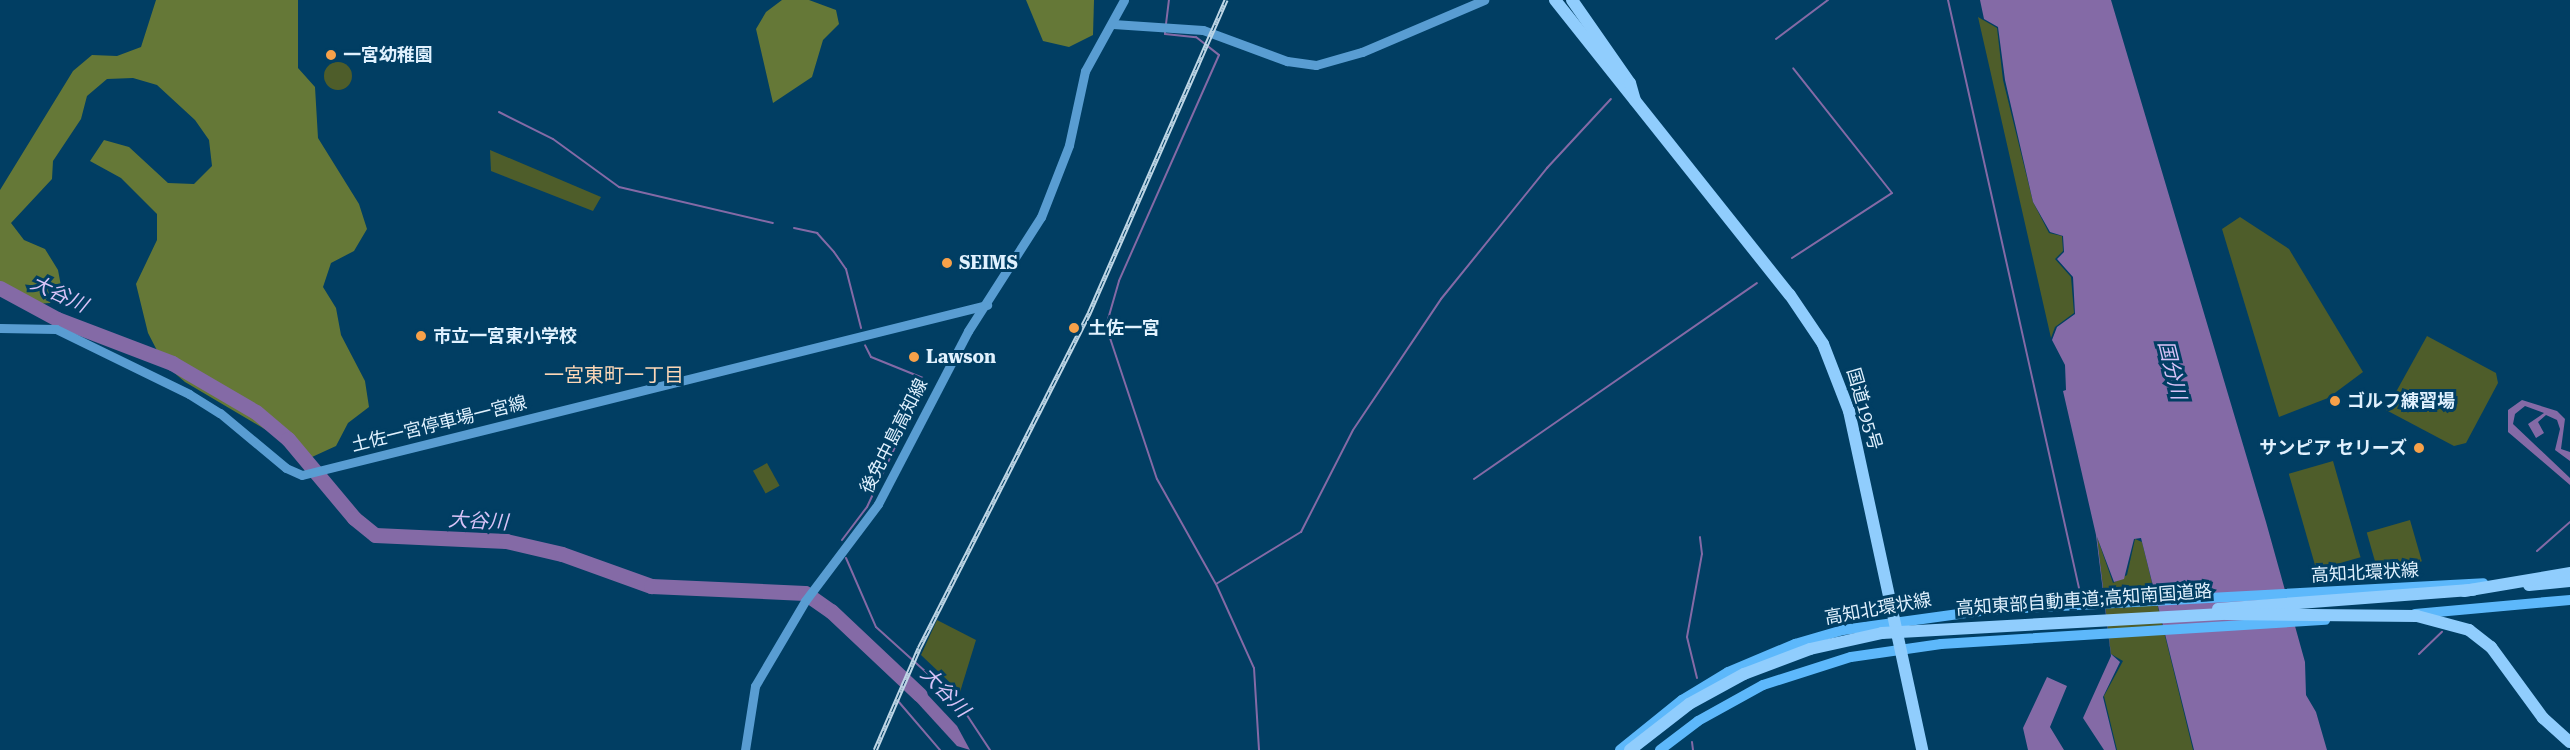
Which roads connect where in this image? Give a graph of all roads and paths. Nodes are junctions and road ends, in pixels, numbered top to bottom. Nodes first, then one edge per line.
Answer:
1 (1124, 0) edge
2 (1484, 0) edge
3 (1555, 0) edge
4 (1572, 0) edge
5 (1113, 24) junction
6 (1635, 101) junction
7 (987, 304) junction
8 (0, 328) edge
9 (2570, 574) edge
10 (2570, 581) edge
11 (2464, 591) junction
12 (2570, 600) edge
13 (2093, 619) junction
14 (1894, 620) junction
15 (1900, 648) junction
16 (2570, 742) edge
17 (745, 750) edge
18 (1620, 750) edge
19 (1630, 750) edge
20 (1660, 750) edge
21 (1922, 750) edge

1 - 5 main road, 後免中島高知線
2 - 5 main road
3 - 6 highway, 国道195号
4 - 6 highway, 国道195号
5 - 7 main road, 後免中島高知線
6 - 14 highway, 国道195号
7 - 8 main road, 土佐一宮停車場一宮線
7 - 17 main road, 後免中島高知線
9 - 11 highway, bridge
9 - 14 main road, 高知北環状線
10 - 11 highway, 高知東部自動車道;高知南国道路, bridge
11 - 13 highway, 高知東部自動車道;高知南国道路, bridge
12 - 15 main road
13 - 16 highway, bridge
13 - 19 highway, 高知東部自動車道;高知南国道路, bridge
14 - 15 highway, 国道195号
14 - 18 main road, 高知北環状線
15 - 20 main road
15 - 21 highway, 国道195号

